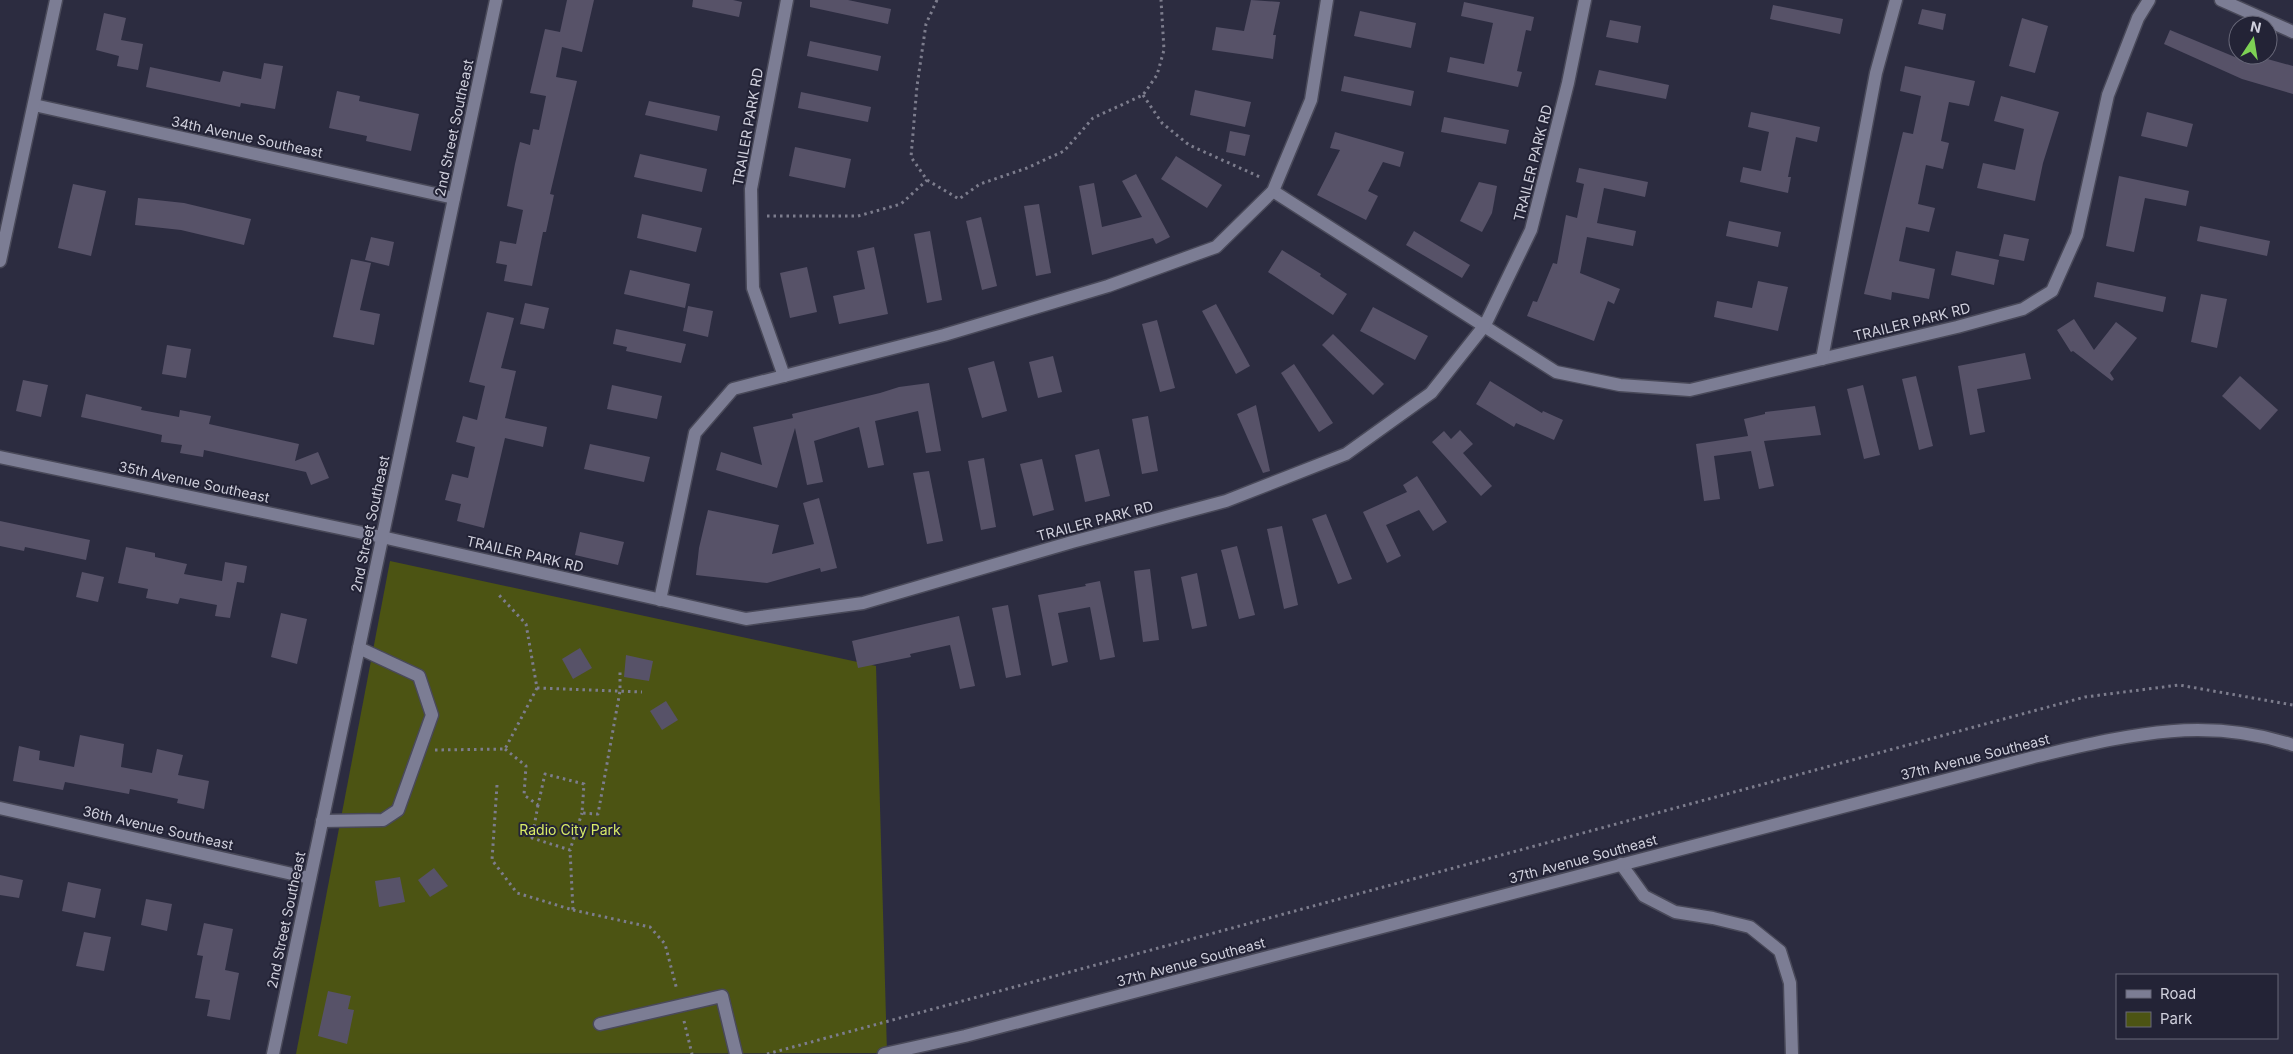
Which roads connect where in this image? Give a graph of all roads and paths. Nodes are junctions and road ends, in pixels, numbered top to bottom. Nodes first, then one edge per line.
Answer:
1 (56, 0) edge
2 (496, 0) edge
3 (788, 0) edge
4 (937, 0) edge
5 (1161, 0) edge
6 (1327, 0) edge
7 (1585, 0) edge
8 (1896, 0) edge
9 (2149, 0) edge
10 (2221, 0) edge
11 (2293, 32) edge
12 (1143, 95) junction
13 (34, 105) junction
14 (1260, 177) dead end
15 (928, 180) junction
16 (1273, 191) junction
17 (454, 198) junction
18 (762, 216) dead end
19 (0, 261) edge
20 (1485, 325) junction
21 (1822, 359) junction
22 (784, 376) junction
23 (0, 457) edge
24 (382, 537) junction
25 (498, 594) dead end
26 (660, 600) junction
27 (359, 648) junction
28 (620, 672) dead end
29 (537, 688) junction
30 (620, 691) junction
31 (642, 692) dead end
32 (2293, 705) edge
33 (421, 745) junction
34 (2293, 745) edge
35 (505, 749) junction
36 (497, 785) dead end
37 (538, 805) junction
38 (0, 808) edge
39 (582, 814) junction
40 (322, 821) junction
41 (570, 850) junction
42 (1621, 864) junction
43 (310, 878) junction
44 (573, 910) junction
45 (681, 1005) junction
46 (600, 1024) dead end
47 (273, 1054) edge
48 (692, 1054) edge
49 (736, 1054) edge
50 (767, 1054) edge
51 (884, 1054) edge
52 (1792, 1054) edge

1 - 13 street
2 - 17 street, 2nd Street Southeast
3 - 22 street, TRAILER PARK RD
4 - 15 path
5 - 12 path
6 - 16 street
7 - 20 street, TRAILER PARK RD
8 - 21 street
9 - 21 street, TRAILER PARK RD
10 - 11 street
12 - 14 path
12 - 15 path
13 - 17 street, 34th Avenue Southeast
13 - 19 street
15 - 18 path
16 - 20 street, TRAILER PARK RD
16 - 22 street
17 - 24 street, 2nd Street Southeast
20 - 21 street, TRAILER PARK RD
20 - 26 street, TRAILER PARK RD
22 - 26 street
23 - 24 street, 35th Avenue Southeast
24 - 26 street, TRAILER PARK RD
24 - 27 street, 2nd Street Southeast
25 - 29 path
27 - 33 street
27 - 40 street, 2nd Street Southeast
28 - 30 path
29 - 30 path
29 - 35 path
30 - 31 path
30 - 39 path
32 - 50 path
33 - 35 path
33 - 40 street
34 - 42 street, 37th Avenue Southeast
35 - 37 path
36 - 44 path
37 - 39 path
37 - 41 path
38 - 43 street, 36th Avenue Southeast
39 - 41 path
40 - 43 street, 2nd Street Southeast
41 - 44 path
42 - 51 street, 37th Avenue Southeast
42 - 52 street
43 - 47 street, 2nd Street Southeast
44 - 45 path
45 - 46 street
45 - 48 path
45 - 49 street

